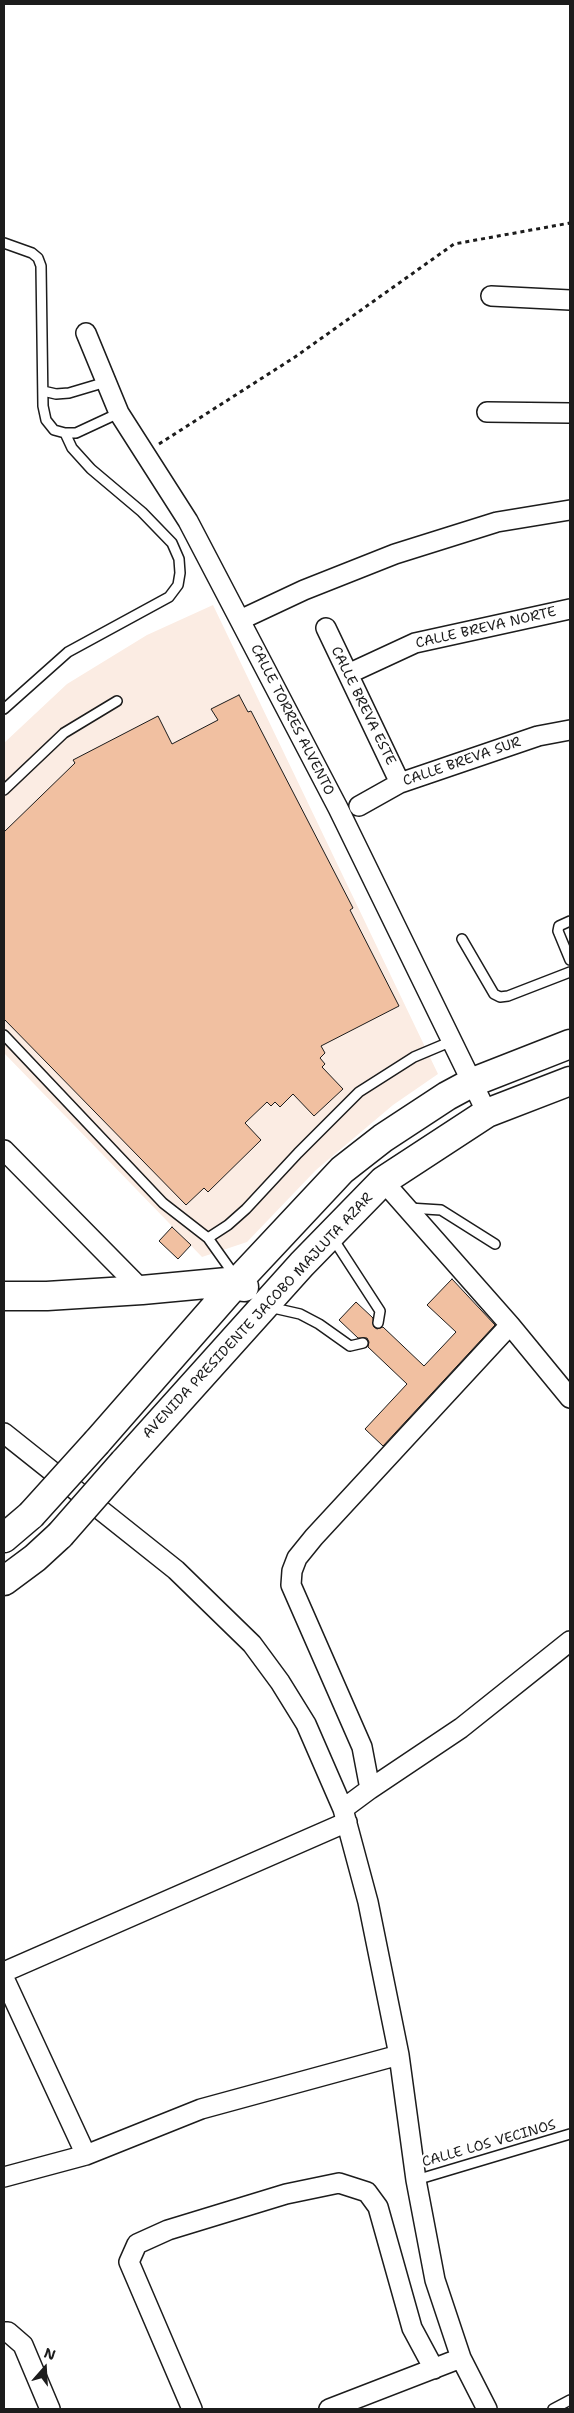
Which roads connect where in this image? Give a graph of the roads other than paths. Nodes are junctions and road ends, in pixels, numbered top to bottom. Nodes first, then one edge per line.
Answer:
1 (4, 243) edge
2 (491, 296) dead end
3 (570, 300) edge
4 (86, 333) dead end
5 (106, 382) junction
6 (43, 391) junction
7 (487, 412) dead end
8 (120, 413) junction
9 (570, 413) edge
10 (64, 433) junction
11 (570, 510) edge
12 (570, 609) edge
13 (240, 620) junction
14 (326, 628) dead end
15 (348, 674) junction
16 (116, 701) dead end
17 (4, 710) edge
18 (570, 730) edge
19 (400, 783) junction
20 (4, 790) edge
21 (359, 806) dead end
22 (570, 921) edge
23 (462, 939) dead end
24 (570, 960) edge
25 (570, 972) edge
26 (4, 1035) edge
27 (452, 1041) junction
28 (570, 1044) edge
29 (570, 1081) edge
30 (473, 1082) junction
31 (487, 1112) junction
32 (4, 1150) edge
33 (383, 1181) junction
34 (406, 1207) junction
35 (331, 1235) junction
36 (208, 1238) junction
37 (495, 1244) dead end
38 (238, 1281) junction
39 (142, 1290) junction
40 (4, 1296) edge
41 (264, 1306) junction
42 (378, 1323) dead end
43 (510, 1325) junction
44 (363, 1344) dead end
45 (570, 1398) edge
46 (4, 1433) edge
47 (4, 1538) edge
48 (4, 1581) edge
49 (570, 1641) edge
50 (370, 1789) junction
51 (345, 1816) junction
52 (4, 1972) edge
53 (4, 1978) edge
54 (399, 2055) junction
55 (570, 2134) edge
56 (86, 2156) junction
57 (4, 2177) edge
58 (416, 2180) junction
59 (4, 2332) edge
60 (461, 2358) junction
61 (434, 2369) junction
62 (570, 2400) edge
63 (50, 2409) edge
64 (192, 2409) edge
65 (329, 2409) edge
66 (487, 2409) edge
67 (553, 2409) edge

1 - 6 lane
2 - 3 street
4 - 5 street, CALLE TORRES ALVENTO
5 - 6 lane
5 - 8 street, CALLE TORRES ALVENTO
6 - 10 lane
7 - 9 street
8 - 10 lane
8 - 13 street, CALLE TORRES ALVENTO
10 - 17 lane
11 - 13 street
12 - 15 street, CALLE BREVA NORTE
13 - 27 street, CALLE TORRES ALVENTO
14 - 15 street, CALLE BREVA ESTE
15 - 19 street, CALLE BREVA ESTE
16 - 20 lane
18 - 19 street, CALLE BREVA SUR
19 - 21 street, CALLE BREVA SUR
22 - 24 lane
23 - 25 lane
26 - 36 lane
27 - 30 street, CALLE TORRES ALVENTO
27 - 36 lane
28 - 30 main road
29 - 31 main road, AVENIDA PRESIDENTE JACOBO MAJLUTA AZAR
30 - 31 street, CALLE TORRES ALVENTO
30 - 38 main road
31 - 33 main road, AVENIDA PRESIDENTE JACOBO MAJLUTA AZAR
32 - 39 street
33 - 34 street
33 - 35 main road, AVENIDA PRESIDENTE JACOBO MAJLUTA AZAR
34 - 37 lane
34 - 43 street
35 - 41 main road, AVENIDA PRESIDENTE JACOBO MAJLUTA AZAR
35 - 42 lane
36 - 38 lane
38 - 39 main road
38 - 41 main road
38 - 47 main road, bridge
39 - 40 main road
41 - 44 lane
41 - 48 main road, AVENIDA PRESIDENTE JACOBO MAJLUTA AZAR, bridge
43 - 45 street
43 - 50 street
46 - 51 street
49 - 50 street
50 - 51 street
51 - 52 street
51 - 54 street
53 - 56 street
54 - 56 street
54 - 58 street
55 - 58 lane, CALLE LOS VECINOS
56 - 57 street
58 - 60 street
59 - 63 street
60 - 61 street
60 - 66 street
61 - 64 street
61 - 65 street
62 - 67 lane

